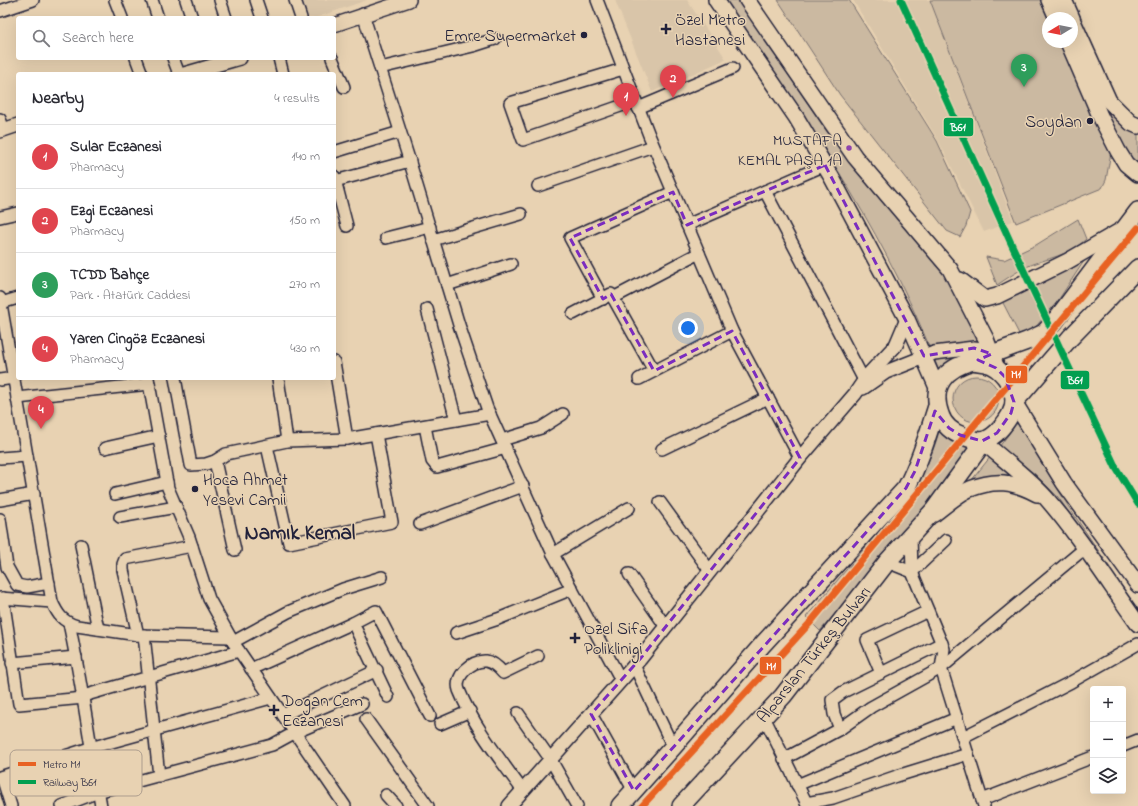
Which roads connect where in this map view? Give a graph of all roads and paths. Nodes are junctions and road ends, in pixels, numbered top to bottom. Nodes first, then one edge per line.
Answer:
1 (32, 0) edge
2 (115, 0) edge
3 (152, 0) edge
4 (186, 0) edge
5 (220, 0) edge
6 (256, 0) edge
7 (295, 0) edge
8 (409, 0) edge
9 (597, 0) edge
10 (716, 0) edge
11 (747, 0) edge
12 (1049, 0) edge
13 (1064, 0) edge
14 (383, 4) edge
15 (0, 11) edge
16 (1054, 12) edge
17 (1069, 12) edge
18 (363, 14) junction
19 (121, 16) edge
20 (157, 16) edge
21 (191, 16) edge
22 (225, 16) edge
23 (261, 16) edge
24 (300, 16) edge
25 (336, 24) edge
26 (1078, 32) edge
27 (495, 39) dead end
28 (1071, 48) edge
29 (137, 60) edge
30 (174, 60) edge
31 (223, 60) edge
32 (280, 60) edge
33 (333, 60) edge
34 (207, 62) edge
35 (380, 68) junction
36 (733, 68) dead end
37 (623, 69) junction
38 (141, 72) edge
39 (177, 72) edge
40 (188, 72) edge
41 (282, 72) edge
42 (344, 87) dead end
43 (637, 104) junction
44 (16, 126) edge
45 (1138, 126) edge
46 (1, 127) edge
47 (400, 132) junction
48 (653, 146) junction
49 (336, 151) edge
50 (410, 161) junction
51 (827, 169) junction
52 (1138, 174) edge
53 (336, 178) edge
54 (336, 182) edge
55 (538, 186) dead end
56 (765, 191) junction
57 (673, 192) junction
58 (1138, 211) edge
59 (16, 213) edge
60 (521, 214) dead end
61 (0, 217) edge
62 (687, 224) junction
63 (347, 226) dead end
64 (430, 227) junction
65 (1126, 227) junction
66 (386, 238) dead end
67 (433, 240) junction
68 (699, 253) junction
69 (512, 264) dead end
70 (1138, 268) edge
71 (953, 274) junction
72 (447, 285) junction
73 (16, 298) edge
74 (608, 298) junction
75 (0, 300) edge
76 (427, 309) dead end
77 (573, 314) dead end
78 (907, 319) junction
79 (3, 328) edge
80 (732, 331) junction
81 (14, 355) edge
82 (924, 356) junction
83 (995, 362) junction
84 (654, 371) junction
85 (336, 374) edge
86 (14, 378) junction
87 (638, 379) dead end
88 (0, 380) edge
89 (175, 380) edge
90 (278, 380) edge
91 (148, 381) edge
92 (865, 383) junction
93 (17, 398) junction
94 (768, 398) junction
95 (938, 398) junction
96 (1014, 402) junction
97 (490, 414) junction
98 (563, 414) dead end
99 (456, 420) junction
100 (424, 426) junction
101 (376, 434) junction
102 (158, 436) junction
103 (347, 440) junction
104 (286, 441) junction
105 (982, 441) junction
106 (504, 444) junction
107 (267, 446) junction
108 (105, 448) dead end
109 (662, 449) dead end
110 (27, 456) junction
111 (0, 458) edge
112 (800, 458) junction
113 (215, 461) junction
114 (167, 482) junction
115 (523, 486) junction
116 (34, 494) junction
117 (115, 494) dead end
118 (1046, 499) junction
119 (0, 500) edge
120 (660, 502) dead end
121 (176, 507) junction
122 (629, 508) dead end
123 (120, 517) dead end
124 (0, 519) edge
125 (927, 519) junction
126 (420, 524) dead end
127 (911, 535) junction
128 (946, 540) dead end
129 (81, 545) dead end
130 (192, 546) junction
131 (1085, 548) junction
132 (235, 550) dead end
133 (553, 554) junction
134 (887, 562) junction
135 (710, 571) junction
136 (912, 572) junction
137 (629, 574) dead end
138 (382, 577) dead end
139 (49, 583) junction
140 (1138, 585) edge
141 (572, 589) junction
142 (1, 598) edge
143 (52, 602) junction
144 (928, 611) junction
145 (68, 623) junction
146 (353, 623) junction
147 (1138, 624) edge
148 (666, 627) junction
149 (98, 629) junction
150 (456, 633) dead end
151 (141, 635) junction
152 (232, 639) junction
153 (942, 643) junction
154 (1138, 644) edge
155 (239, 651) junction
156 (538, 656) dead end
157 (76, 657) junction
158 (12, 663) junction
159 (634, 666) junction
160 (941, 668) junction
161 (252, 669) junction
162 (377, 670) junction
163 (881, 673) junction
164 (148, 678) junction
165 (621, 680) junction
166 (84, 697) junction
167 (388, 697) dead end
168 (271, 698) junction
169 (362, 704) dead end
170 (470, 711) junction
171 (518, 714) dead end
172 (591, 714) junction
173 (283, 715) junction
174 (430, 716) dead end
175 (764, 717) junction
176 (957, 718) junction
177 (366, 719) dead end
178 (440, 724) dead end
179 (840, 729) junction
180 (155, 730) junction
181 (294, 733) junction
182 (962, 737) junction
183 (1138, 740) edge
184 (1126, 745) edge
185 (673, 747) junction
186 (90, 748) junction
187 (84, 750) edge
188 (968, 754) junction
189 (1091, 758) edge
190 (784, 759) junction
191 (550, 760) junction
192 (159, 776) junction
193 (1, 777) edge
194 (142, 780) edge
195 (797, 785) junction
196 (523, 791) junction
197 (634, 791) junction
198 (386, 795) dead end
199 (88, 796) edge
200 (99, 796) edge
201 (834, 802) edge
202 (688, 803) edge
203 (983, 803) edge
204 (807, 804) edge
205 (512, 805) edge
206 (11, 806) edge
207 (62, 806) edge
208 (101, 806) edge
209 (345, 806) edge
210 (396, 806) edge
211 (428, 806) edge
212 (577, 806) edge
213 (620, 806) edge

1 - 15 street
2 - 19 street
3 - 20 street
4 - 21 street
5 - 22 street
6 - 23 street
7 - 24 street
8 - 14 street
9 - 37 street
10 - 51 main road
11 - 71 main road
12 - 16 main road
13 - 17 main road
14 - 18 street
18 - 25 street
18 - 35 street
26 - 45 main road
27 - 35 street
28 - 52 main road
29 - 38 street
30 - 39 street
31 - 34 street
32 - 41 street
33 - 42 street
34 - 40 street
35 - 47 street
36 - 43 street
37 - 43 street
37 - 43 street
43 - 48 street
44 - 46 street
47 - 49 street
47 - 50 street
48 - 55 street
48 - 57 street
50 - 53 street
50 - 64 street
51 - 56 street
51 - 78 main road
54 - 63 street
56 - 62 street
56 - 92 street
57 - 62 street
57 - 74 street
58 - 65 main road
59 - 61 street
60 - 67 street
62 - 68 street
64 - 66 street
64 - 67 street
65 - 71 main road
65 - 83 main road
67 - 72 street
68 - 74 street
68 - 80 street
69 - 72 street
70 - 96 main road
71 - 83 main road
72 - 97 street
73 - 75 street
74 - 77 street
74 - 84 street
75 - 79 street
76 - 99 street
78 - 82 main road
78 - 92 street
79 - 81 street
80 - 84 street
80 - 94 street
81 - 86 street
82 - 83 street
82 - 92 street
82 - 95 main road
83 - 95 main road
83 - 96 main road
84 - 87 street
85 - 103 street
86 - 88 street
86 - 93 street
89 - 113 street
90 - 104 street
91 - 93 street
91 - 102 street
92 - 112 street
93 - 110 street
94 - 109 street
94 - 112 street
95 - 105 main road
95 - 185 main road
96 - 105 main road
96 - 140 main road
97 - 99 street
97 - 106 street
98 - 106 street
99 - 100 street
100 - 101 street
100 - 106 street
101 - 103 street
101 - 107 street
102 - 108 street
102 - 114 street
103 - 104 street
104 - 107 street
105 - 118 main road
105 - 125 main road, Alparslan Türkeş Bulvarı
106 - 115 street
107 - 113 street
110 - 111 street
110 - 116 street
112 - 135 street
113 - 132 street
114 - 117 street
114 - 121 street
115 - 126 street
115 - 133 street
116 - 119 street
116 - 139 street
118 - 125 main road
118 - 131 main road
120 - 135 street
121 - 123 street
121 - 130 street
122 - 133 street
124 - 139 street
125 - 127 main road, Alparslan Türkeş Bulvarı
127 - 134 main road, Alparslan Türkeş Bulvarı
127 - 136 street
128 - 136 street
129 - 149 street
130 - 151 street
130 - 152 street
131 - 147 main road
131 - 160 street
133 - 141 street
134 - 136 street
134 - 175 main road, Alparslan Türkeş Bulvarı
135 - 148 street
136 - 144 street
137 - 148 street
138 - 152 street
139 - 143 street
141 - 150 street
141 - 165 street
142 - 143 street
142 - 158 street
143 - 145 street
144 - 153 street
144 - 163 street
145 - 149 street
145 - 157 street
146 - 161 street
146 - 162 street
146 - 174 street
148 - 159 street
149 - 151 street
151 - 152 street
151 - 164 street
152 - 155 street
153 - 160 street
153 - 163 street
154 - 182 street
155 - 161 street
155 - 164 street
156 - 170 street
157 - 158 street
157 - 166 street
158 - 166 street
159 - 165 street
159 - 185 street
160 - 176 street
160 - 179 street
161 - 168 street
162 - 167 street
162 - 173 street
163 - 179 street
164 - 166 street
164 - 180 street
165 - 172 street
166 - 186 street
168 - 173 street
168 - 180 street
169 - 181 street
170 - 178 street
170 - 196 street
171 - 191 street
172 - 191 street
172 - 197 street
173 - 181 street
175 - 190 street
175 - 202 main road, Alparslan Türkeş Bulvarı
176 - 182 street
176 - 195 street
177 - 211 street
179 - 190 street
180 - 186 street
180 - 192 street
181 - 192 street
181 - 209 street
182 - 188 street
183 - 184 street
185 - 197 main road
186 - 187 street
188 - 201 street
188 - 203 street
189 - 203 street
190 - 195 street
191 - 196 street
191 - 212 street
192 - 194 street
193 - 206 street
195 - 204 street
196 - 205 street
197 - 213 main road
198 - 210 street
199 - 207 street
200 - 208 street
201 - 204 street

